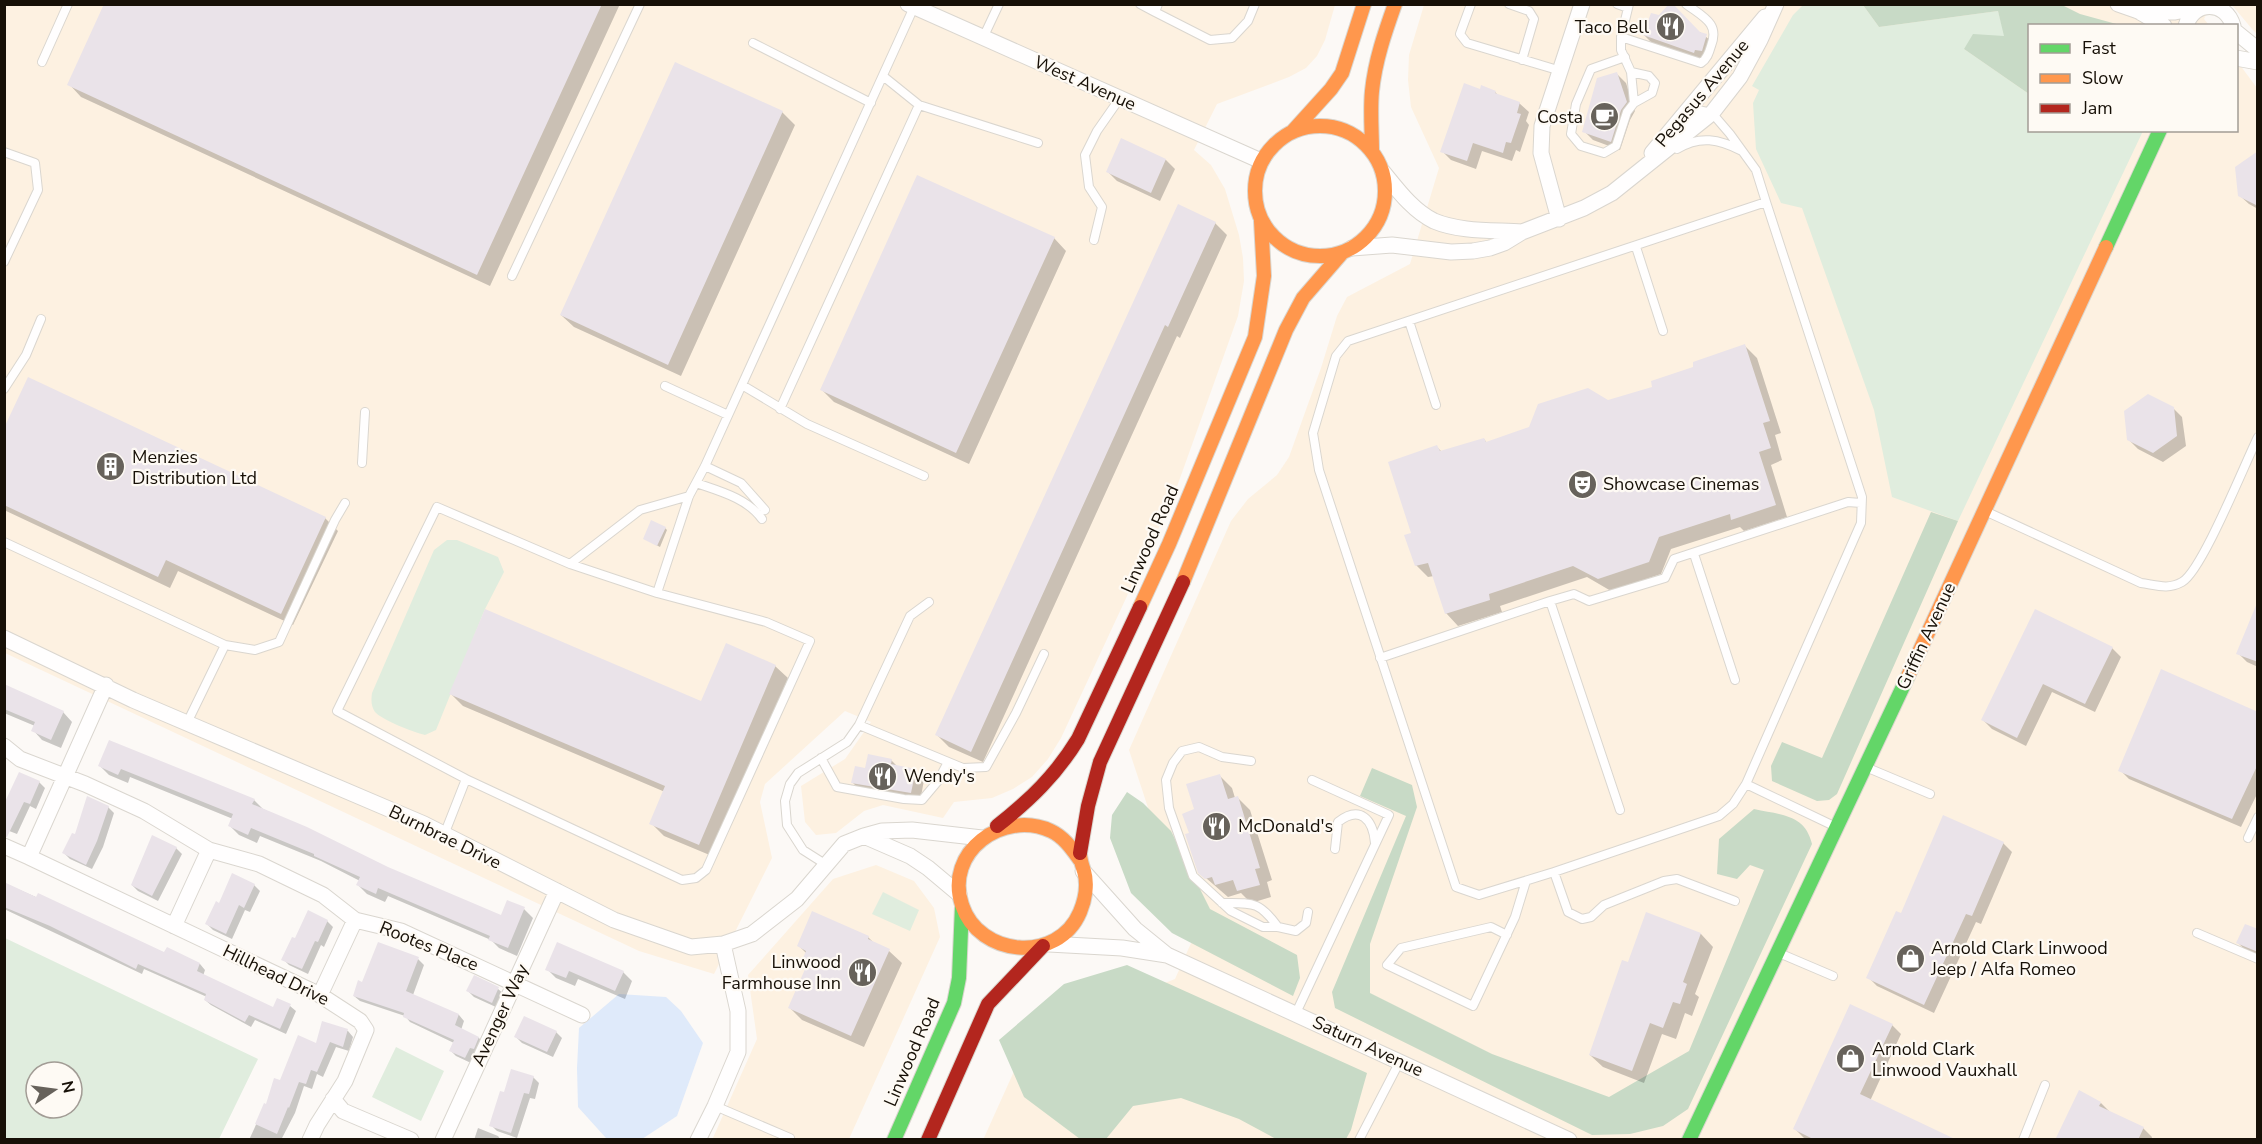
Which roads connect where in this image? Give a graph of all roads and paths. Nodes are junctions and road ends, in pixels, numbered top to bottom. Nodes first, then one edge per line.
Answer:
1 (68, 4) edge
2 (640, 4) edge
3 (999, 4) edge
4 (1140, 4) edge
5 (1255, 4) edge
6 (1364, 4) edge
7 (1395, 4) edge
8 (1471, 4) edge
9 (1509, 4) edge
10 (1582, 4) edge
11 (1617, 4) edge
12 (1686, 4) edge
13 (1775, 4) edge
14 (2118, 4) edge
15 (911, 6) edge
16 (1628, 6) edge
17 (2221, 6) edge
18 (2200, 7) junction
19 (1157, 8) edge
20 (2138, 11) junction
21 (2161, 24) edge
22 (2186, 24) edge
23 (2233, 24) edge
24 (2238, 30) edge
25 (1621, 37) junction
26 (983, 38) junction
27 (753, 43) dead end
28 (2258, 50) edge
29 (1625, 57) junction
30 (2238, 58) edge
31 (1522, 60) junction
32 (42, 62) dead end
33 (2258, 62) edge
34 (1561, 71) junction
35 (1631, 72) junction
36 (883, 76) junction
37 (1120, 98) junction
38 (871, 103) junction
39 (1634, 104) junction
40 (919, 105) junction
41 (1712, 113) junction
42 (1293, 131) junction
43 (2159, 132) edge
44 (1038, 143) dead end
45 (1658, 146) junction
46 (4, 152) edge
47 (1372, 152) junction
48 (1743, 152) junction
49 (1261, 161) junction
50 (1383, 172) junction
51 (1629, 180) junction
52 (1766, 202) junction
53 (1559, 219) junction
54 (1261, 221) junction
55 (1522, 232) junction
56 (1094, 240) dead end
57 (1636, 247) junction
58 (1347, 250) junction
59 (4, 262) edge
60 (512, 276) dead end
61 (41, 319) dead end
62 (1409, 321) junction
63 (1663, 331) dead end
64 (742, 384) junction
65 (665, 386) dead end
66 (4, 388) edge
67 (1436, 405) dead end
68 (780, 409) junction
69 (365, 412) dead end
70 (728, 415) junction
71 (2258, 437) edge
72 (362, 463) dead end
73 (705, 466) junction
74 (924, 476) dead end
75 (696, 483) junction
76 (689, 496) junction
77 (345, 503) dead end
78 (1862, 503) junction
79 (1983, 510) junction
80 (4, 542) edge
81 (1694, 554) junction
82 (570, 564) junction
83 (657, 593) junction
84 (1550, 601) junction
85 (929, 602) dead end
86 (4, 638) edge
87 (225, 645) junction
88 (1044, 654) dead end
89 (1380, 658) junction
90 (1735, 680) dead end
91 (106, 685) junction
92 (187, 723) junction
93 (859, 725) junction
94 (4, 746) edge
95 (821, 758) junction
96 (1251, 761) dead end
97 (948, 762) junction
98 (1866, 767) junction
99 (65, 776) junction
100 (466, 779) junction
101 (1311, 780) dead end
102 (1746, 784) junction
103 (1930, 794) dead end
104 (1620, 810) dead end
105 (2258, 817) edge
106 (1836, 826) junction
107 (444, 835) junction
108 (985, 835) junction
109 (864, 836) junction
110 (2248, 838) dead end
111 (1376, 844) junction
112 (4, 846) edge
113 (1335, 849) dead end
114 (208, 850) junction
115 (29, 857) junction
116 (825, 864) junction
117 (1082, 866) junction
118 (1554, 872) junction
119 (1526, 881) junction
120 (557, 891) junction
121 (960, 900) junction
122 (1735, 901) dead end
123 (1222, 903) junction
124 (1308, 912) dead end
125 (355, 920) junction
126 (174, 926) junction
127 (1278, 927) junction
128 (2197, 933) dead end
129 (1507, 935) junction
130 (723, 944) junction
131 (1046, 945) junction
132 (1778, 953) junction
133 (1167, 955) junction
134 (2258, 959) edge
135 (1833, 975) dead end
136 (508, 979) junction
137 (320, 995) junction
138 (1296, 1013) junction
139 (582, 1015) dead end
140 (1400, 1061) junction
141 (2045, 1085) dead end
142 (333, 1099) junction
143 (715, 1106) junction
144 (790, 1138) dead end
145 (310, 1140) edge
146 (411, 1140) edge
147 (443, 1140) edge
148 (698, 1140) edge
149 (894, 1140) edge
150 (928, 1140) edge
151 (1359, 1140) edge
152 (1569, 1140) edge
153 (1689, 1140) edge
154 (2023, 1140) edge

1 - 32 lane
2 - 60 lane
3 - 26 lane
4 - 19 lane
5 - 19 lane
6 - 42 main road
7 - 47 main road
8 - 31 lane
9 - 31 lane
10 - 34 street
11 - 16 lane
12 - 25 lane
13 - 41 street, Pegasus Avenue
13 - 45 street, Pegasus Avenue
14 - 20 street
15 - 26 street, West Avenue
15 - 36 lane
16 - 25 lane
17 - 18 street
17 - 23 street
18 - 20 street
18 - 22 street
20 - 21 street
24 - 28 street
25 - 29 lane
26 - 37 street, West Avenue
27 - 38 lane
29 - 35 lane
29 - 39 lane
30 - 33 street
31 - 34 lane
34 - 53 street
35 - 39 lane
35 - 39 lane
36 - 38 lane
36 - 40 lane
37 - 49 street, West Avenue
37 - 56 lane
38 - 64 lane
40 - 44 lane
40 - 68 lane
41 - 45 lane
41 - 48 lane
41 - 51 street, Pegasus Avenue
42 - 47 main road
42 - 49 main road
43 - 79 main road, Griffin Avenue
45 - 51 street, Pegasus Avenue
46 - 59 lane
47 - 50 main road
48 - 51 lane
48 - 52 lane
49 - 54 main road
50 - 55 street, Pegasus Avenue
50 - 58 main road
51 - 53 street, Pegasus Avenue
52 - 57 lane
52 - 78 lane
53 - 55 street, Pegasus Avenue
54 - 58 main road
54 - 108 main road, Linwood Road
55 - 58 street, Pegasus Avenue
57 - 62 lane
57 - 63 lane
58 - 117 main road
61 - 66 lane
62 - 67 lane
62 - 89 lane
64 - 68 lane
64 - 70 lane
65 - 70 lane
68 - 74 lane
69 - 72 lane
70 - 73 lane
71 - 79 lane
73 - 75 lane
73 - 75 lane
75 - 76 lane
76 - 82 lane
76 - 83 lane
77 - 87 lane
78 - 81 lane
78 - 102 lane
79 - 98 main road, Griffin Avenue
80 - 87 lane
81 - 84 lane
81 - 90 lane
82 - 83 lane
82 - 100 lane
83 - 100 lane
84 - 89 lane
84 - 104 lane
85 - 93 lane
86 - 91 street, Burnbrae Drive
87 - 92 lane
88 - 97 lane
89 - 119 lane
91 - 92 street, Burnbrae Drive
91 - 99 street
92 - 107 street, Burnbrae Drive
93 - 95 lane
93 - 97 lane
94 - 99 street, Rootes Place
95 - 97 lane
95 - 116 lane
96 - 123 lane
98 - 103 lane
98 - 106 main road, Griffin Avenue
99 - 114 street, Rootes Place
99 - 115 street
100 - 107 lane
101 - 111 lane
102 - 106 lane
102 - 118 lane
105 - 110 lane
106 - 132 main road, Griffin Avenue
107 - 120 street, Burnbrae Drive
108 - 109 street, Burnbrae Drive
108 - 117 main road
108 - 121 main road
109 - 116 street, Burnbrae Drive
109 - 121 street
111 - 113 lane
111 - 138 lane
112 - 115 street, Hillhead Drive
114 - 125 street, Rootes Place
114 - 126 street
115 - 126 street, Hillhead Drive
116 - 130 street, Burnbrae Drive
117 - 131 main road
117 - 133 street, Saturn Avenue
118 - 119 lane
118 - 122 lane
119 - 129 lane
120 - 130 street, Burnbrae Drive
120 - 136 street, Avenger Way
121 - 131 main road
121 - 149 main road, Linwood Road
123 - 127 lane
123 - 127 lane
124 - 127 lane
125 - 136 street, Rootes Place
125 - 137 street, Rootes Place
126 - 137 street, Hillhead Drive
128 - 134 lane
129 - 129 lane
130 - 143 street
131 - 133 street, Saturn Avenue
131 - 150 main road
132 - 135 lane
132 - 153 main road, Griffin Avenue
133 - 138 street, Saturn Avenue
136 - 139 street, Rootes Place
136 - 147 street, Avenger Way
137 - 142 street, Hillhead Drive
138 - 140 street, Saturn Avenue
140 - 151 lane
140 - 152 street, Saturn Avenue
141 - 154 lane
142 - 145 street
142 - 146 street
143 - 144 lane
143 - 148 street

